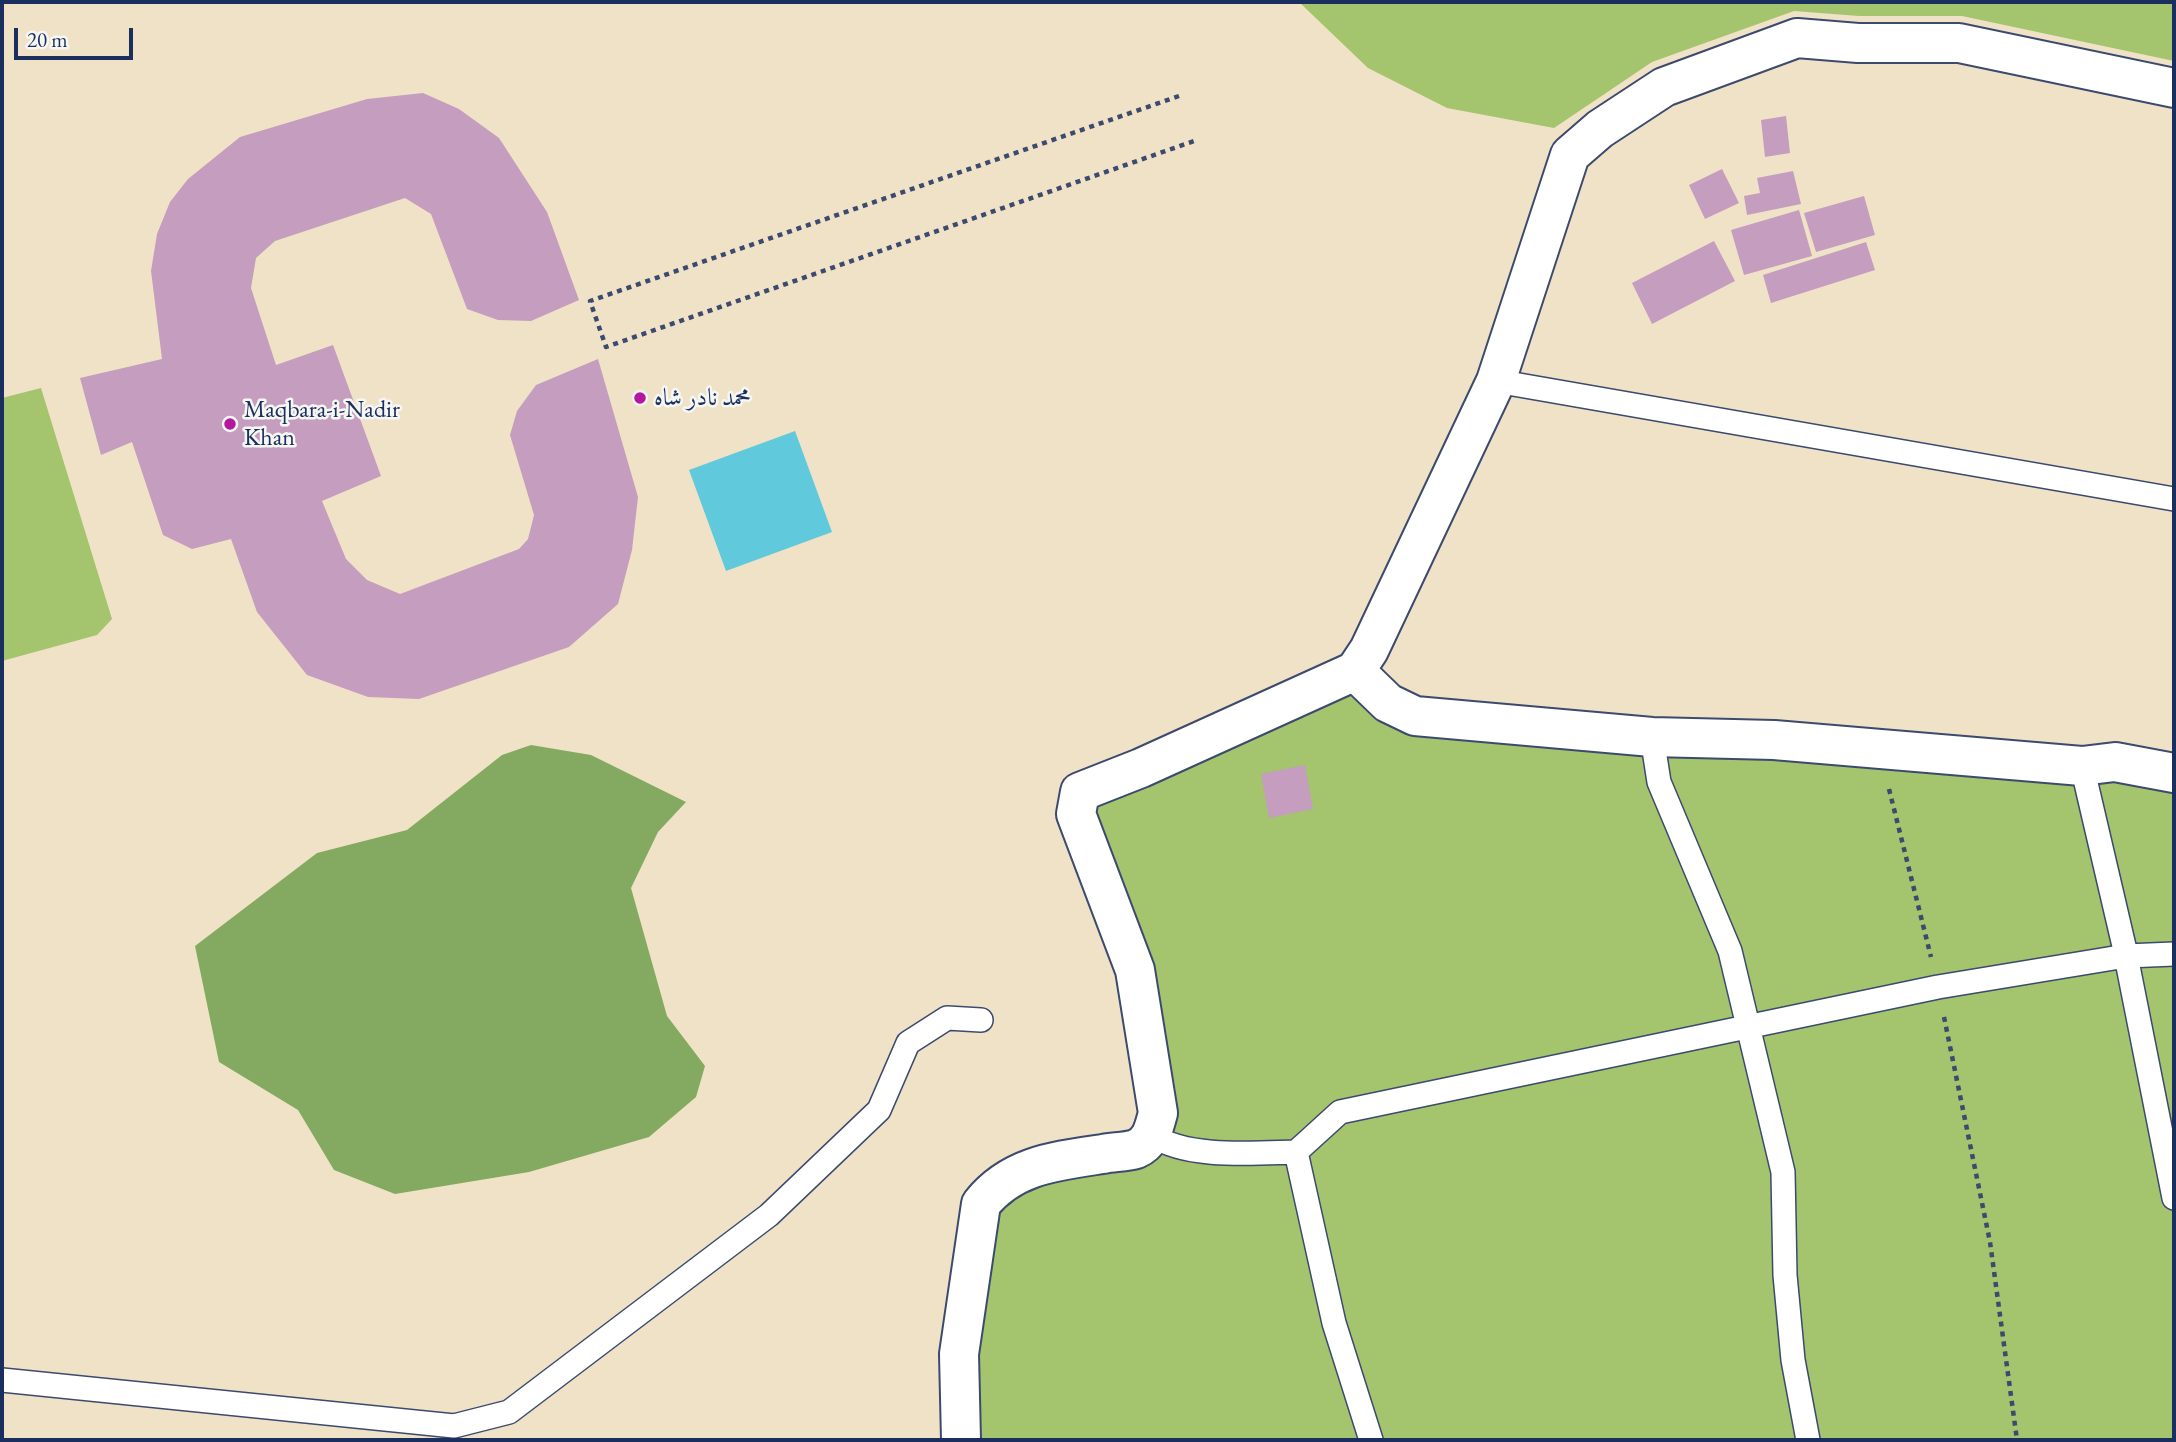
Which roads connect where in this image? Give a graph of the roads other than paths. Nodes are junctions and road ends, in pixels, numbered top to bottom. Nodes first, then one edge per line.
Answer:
1 (2174, 88) edge
2 (1496, 381) junction
3 (2174, 499) edge
4 (1356, 671) junction
5 (1653, 737) junction
6 (2082, 766) junction
7 (2174, 773) edge
8 (2174, 954) edge
9 (2126, 956) junction
10 (981, 1020) dead end
11 (1748, 1028) junction
12 (1152, 1135) junction
13 (1296, 1152) junction
14 (2174, 1198) edge
15 (2, 1380) edge
16 (454, 1426) junction
17 (431, 1440) edge
18 (961, 1440) edge
19 (1371, 1440) edge
20 (1808, 1440) edge

1 - 2 street
2 - 3 lane
2 - 4 street
4 - 5 street
4 - 12 street
5 - 6 street
5 - 11 lane
6 - 7 street
6 - 9 lane
8 - 9 lane
9 - 11 lane
9 - 14 lane
10 - 16 lane
11 - 13 lane
11 - 20 lane
12 - 13 lane
12 - 18 street
13 - 19 lane
15 - 16 lane
16 - 17 lane

